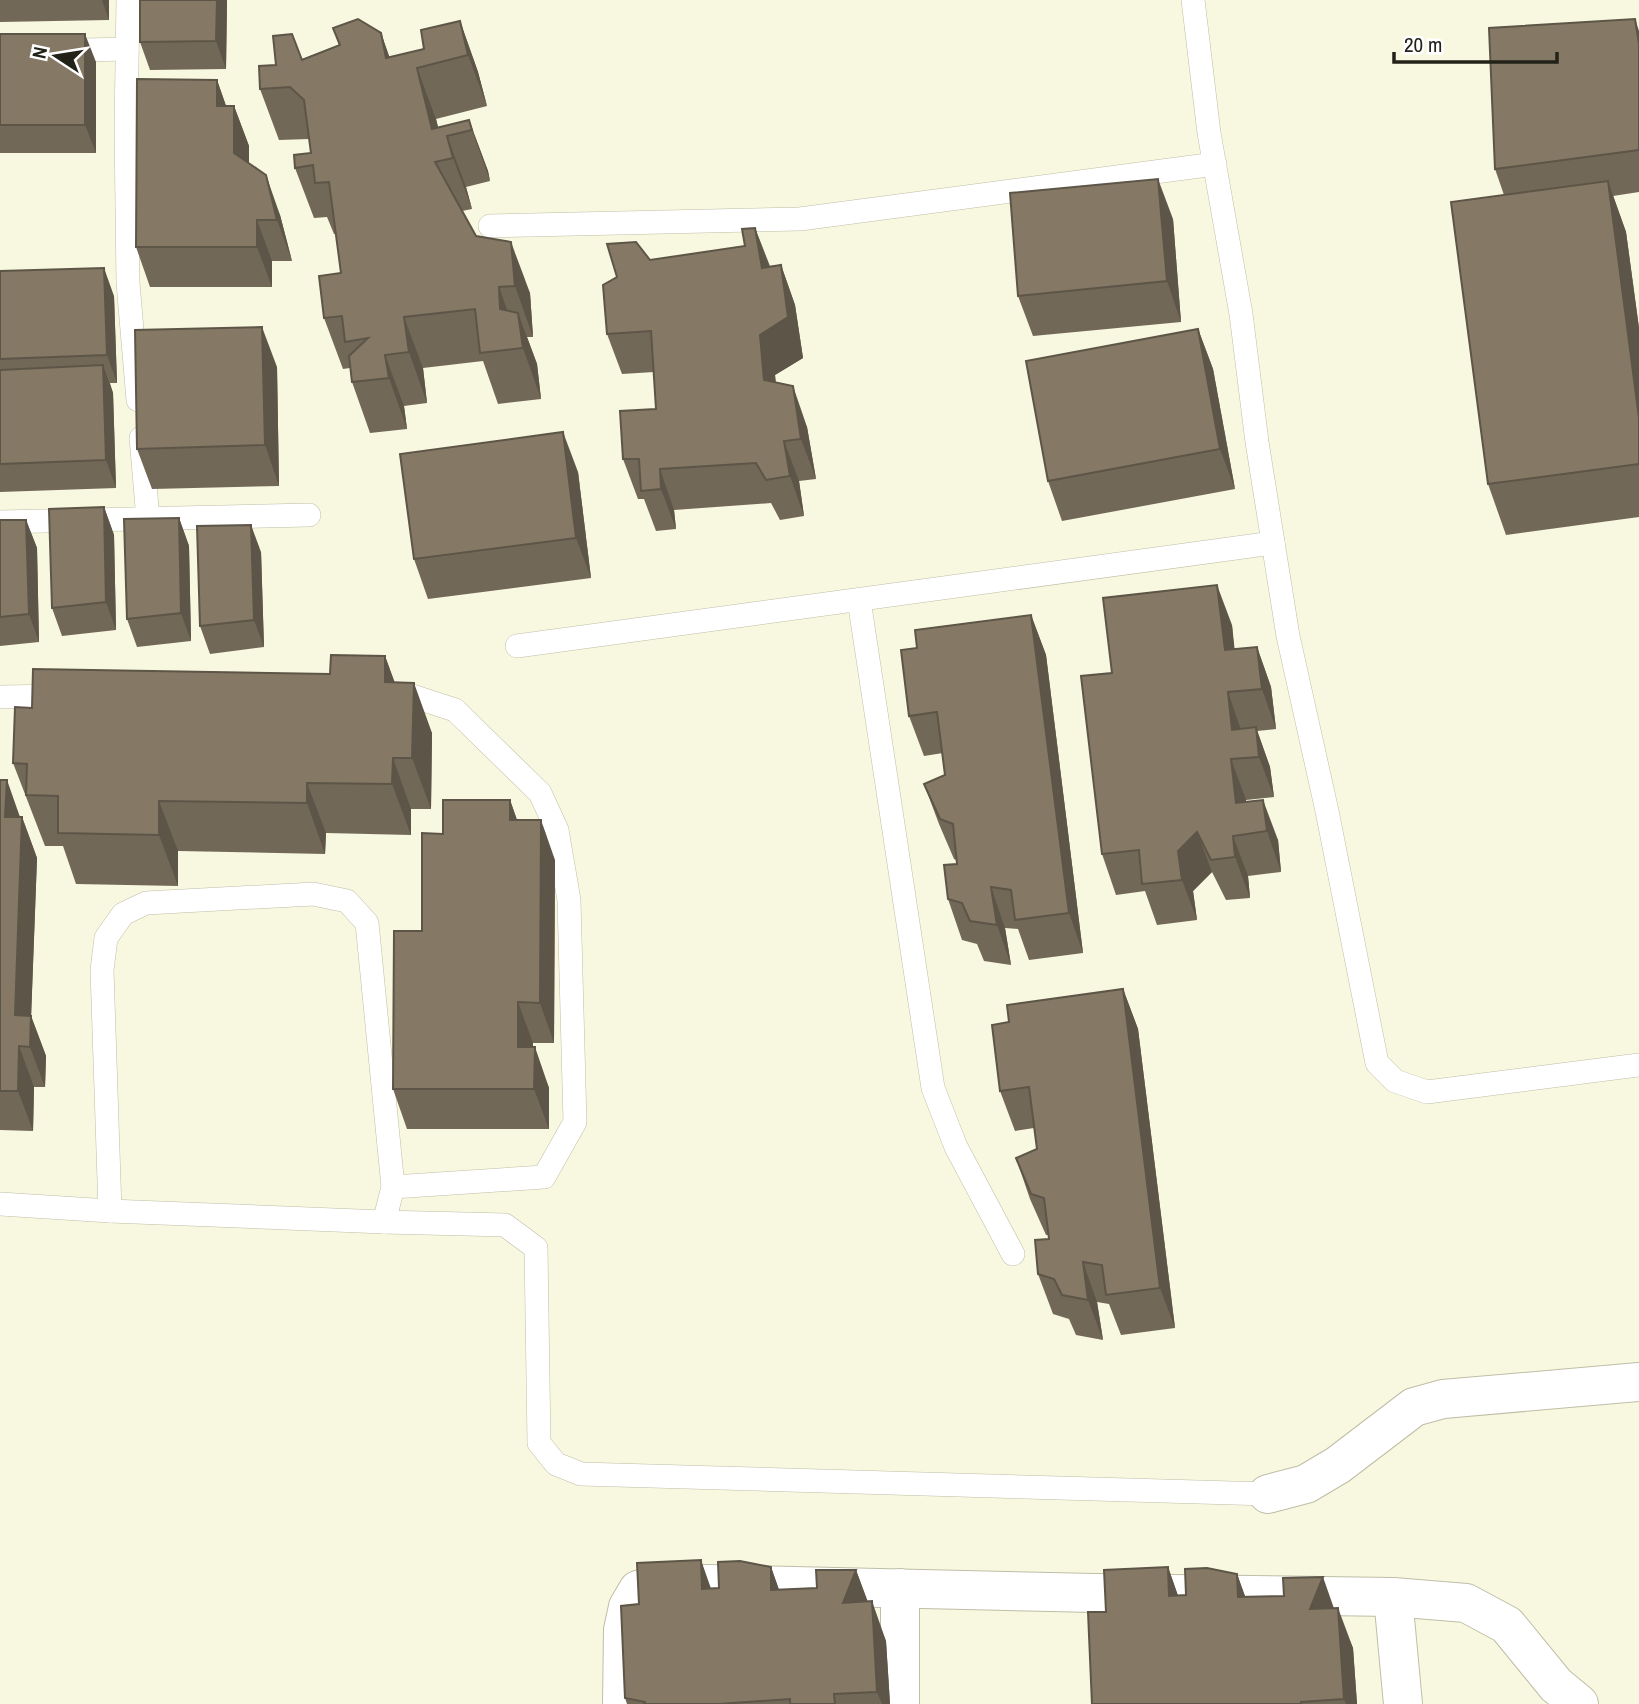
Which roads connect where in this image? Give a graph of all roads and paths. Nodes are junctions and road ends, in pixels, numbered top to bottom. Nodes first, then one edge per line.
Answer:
1 (128, 0) edge
2 (1193, 0) edge
3 (127, 49) junction
4 (0, 52) edge
5 (1215, 164) junction
6 (490, 226) dead end
7 (128, 283) junction
8 (102, 284) edge
9 (309, 515) dead end
10 (148, 519) junction
11 (0, 522) edge
12 (1273, 543) junction
13 (859, 600) junction
14 (517, 646) dead end
15 (372, 692) edge
16 (83, 696) edge
17 (0, 697) edge
18 (1639, 1065) edge
19 (393, 1187) junction
20 (0, 1204) edge
21 (110, 1211) junction
22 (384, 1222) junction
23 (1013, 1254) dead end
24 (1639, 1382) edge
25 (1268, 1494) joint
26 (900, 1588) junction
27 (1393, 1597) junction
28 (622, 1704) edge
29 (900, 1704) edge
30 (1403, 1704) edge
31 (1579, 1704) edge

1 - 3 lane
2 - 5 lane
3 - 4 lane
3 - 7 lane
5 - 6 lane
5 - 12 lane
7 - 8 lane
7 - 10 lane
9 - 10 lane
10 - 11 lane
12 - 13 lane
12 - 18 lane
13 - 14 lane
13 - 23 lane
15 - 19 lane
16 - 17 lane
19 - 21 lane
19 - 22 lane
20 - 21 lane
21 - 22 lane
22 - 25 lane
24 - 25 street
26 - 27 street
26 - 28 street
26 - 29 street
27 - 30 street
27 - 31 street

